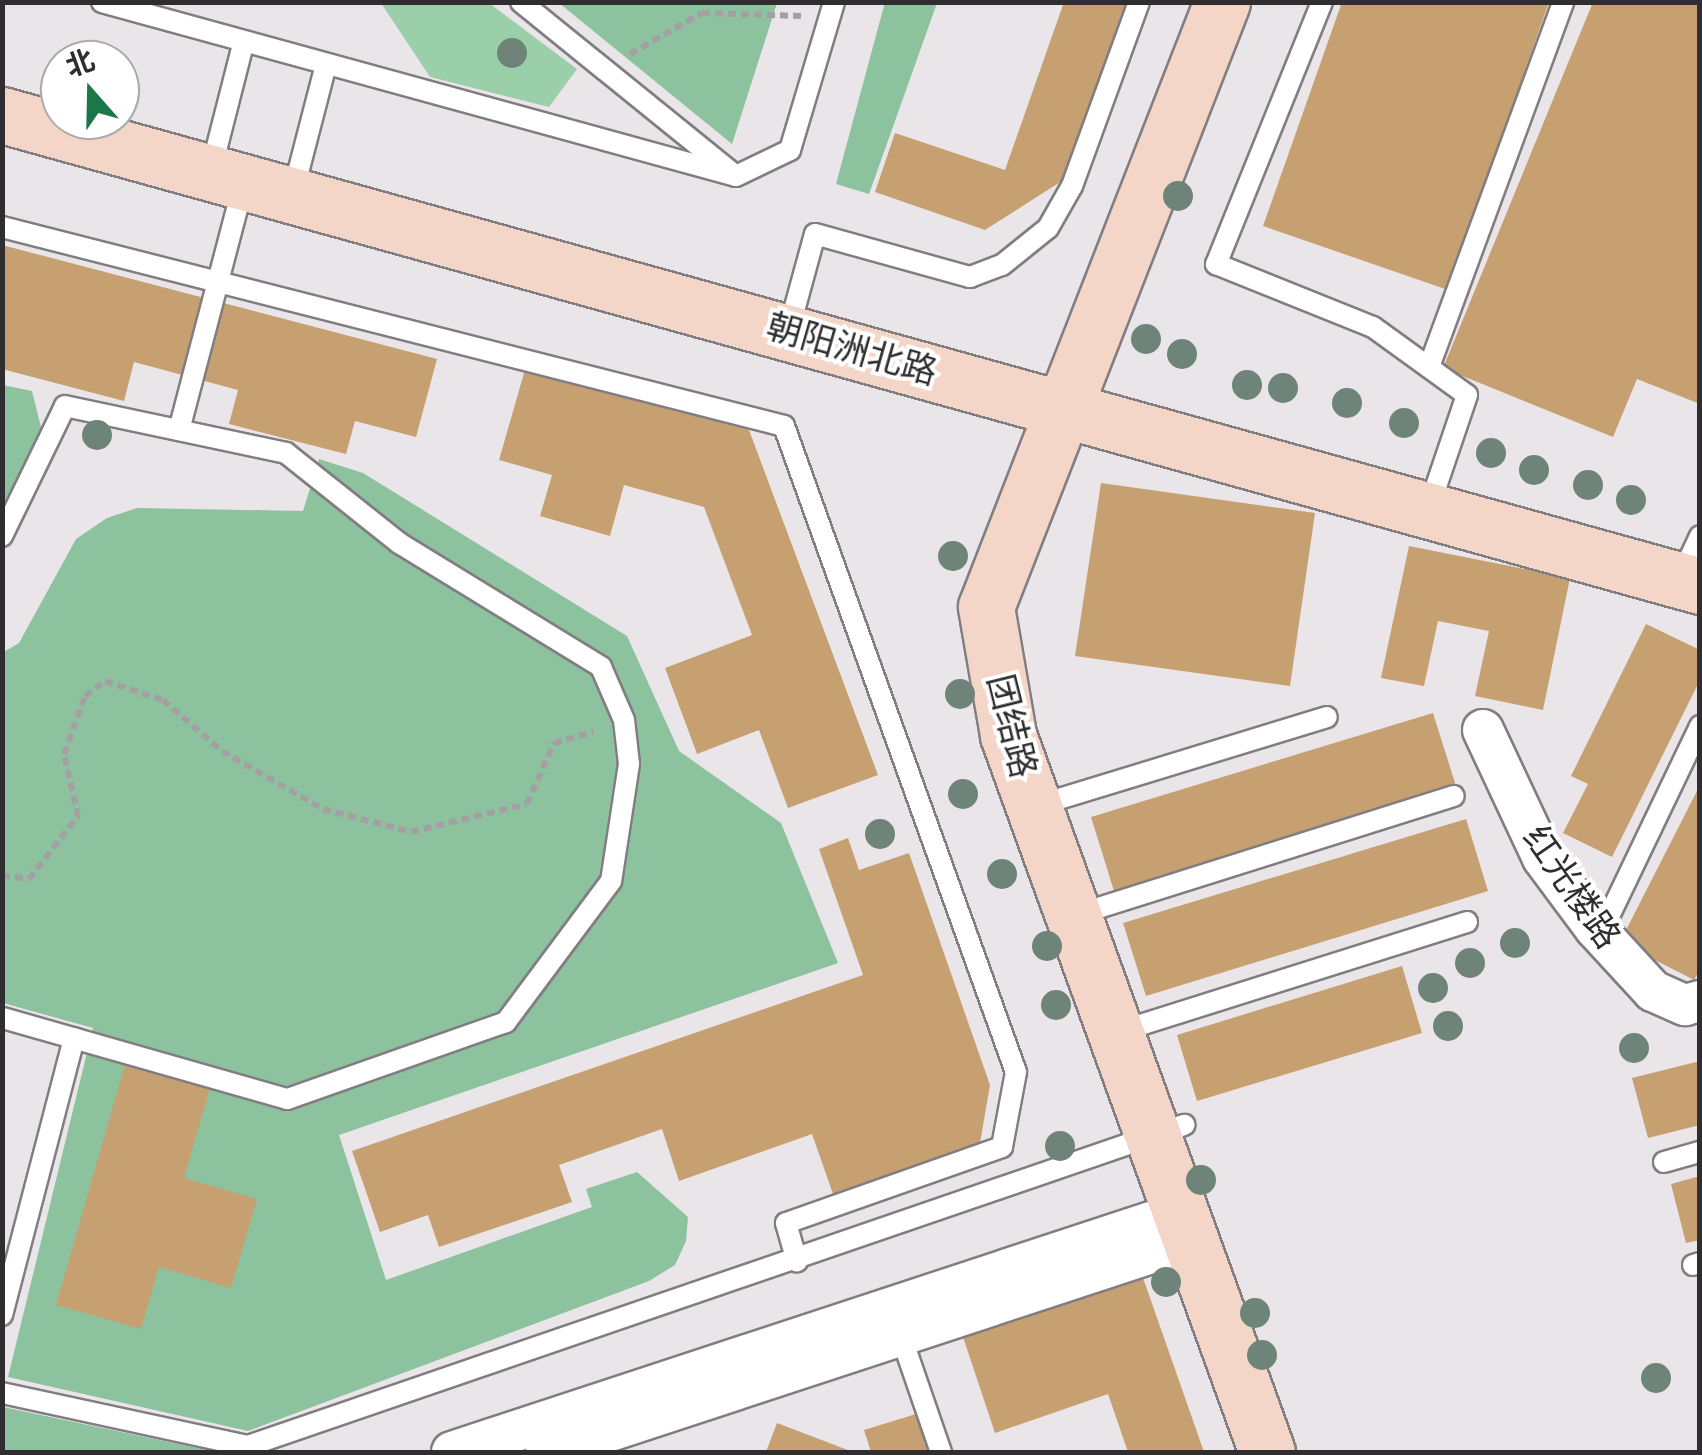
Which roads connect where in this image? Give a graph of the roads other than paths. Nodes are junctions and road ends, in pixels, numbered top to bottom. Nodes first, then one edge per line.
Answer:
1 (102, 2) edge
2 (521, 2) edge
3 (1138, 2) edge
4 (1222, 2) edge
5 (1322, 2) edge
6 (1563, 2) edge
7 (831, 12) edge
8 (244, 42) junction
9 (326, 64) junction
10 (2, 115) edge
11 (736, 176) junction
12 (249, 182) junction
13 (2, 227) edge
14 (218, 282) junction
15 (788, 330) junction
16 (1429, 367) junction
17 (1060, 408) junction
18 (180, 430) junction
19 (1430, 507) junction
20 (2, 536) edge
21 (1694, 567) edge
22 (1327, 717) dead end
23 (1700, 726) edge
24 (1483, 730) dead end
25 (1454, 796) dead end
26 (1034, 806) junction
27 (1074, 916) junction
28 (1467, 922) dead end
29 (1600, 935) junction
30 (1700, 1001) edge
31 (2, 1018) edge
32 (1116, 1033) junction
33 (74, 1038) junction
34 (1170, 1133) junction
35 (1700, 1152) edge
36 (1664, 1162) dead end
37 (1186, 1226) junction
38 (797, 1261) junction
39 (2, 1315) edge
40 (903, 1342) junction
41 (2, 1392) edge
42 (452, 1452) edge
43 (546, 1452) edge
44 (600, 1452) edge
45 (941, 1452) edge
46 (1268, 1452) edge

1 - 8 lane
2 - 11 lane
3 - 15 lane
4 - 17 main road, 团结路
5 - 16 lane
6 - 16 lane
7 - 11 lane
8 - 9 lane
8 - 12 lane
9 - 11 lane
9 - 12 lane
10 - 12 main road, 朝阳洲北路
12 - 14 lane
12 - 15 main road, 朝阳洲北路
13 - 14 lane
14 - 18 lane
14 - 38 lane
15 - 17 main road, 朝阳洲北路
16 - 19 lane
17 - 19 main road, 朝阳洲北路
17 - 26 main road, 团结路
18 - 20 lane
18 - 33 lane
19 - 21 main road, 朝阳洲北路
22 - 26 lane
23 - 29 lane
24 - 29 street, 红光楼路
25 - 27 lane
26 - 27 main road, 团结路
27 - 32 main road, 团结路
28 - 32 lane
29 - 30 street, 红光楼路
31 - 33 lane
32 - 34 main road, 团结路
33 - 39 lane
34 - 37 main road, 团结路
34 - 38 lane
35 - 36 lane
37 - 40 street
37 - 42 street
37 - 46 main road, 团结路
38 - 41 lane
40 - 43 street
40 - 44 lane
40 - 45 lane

